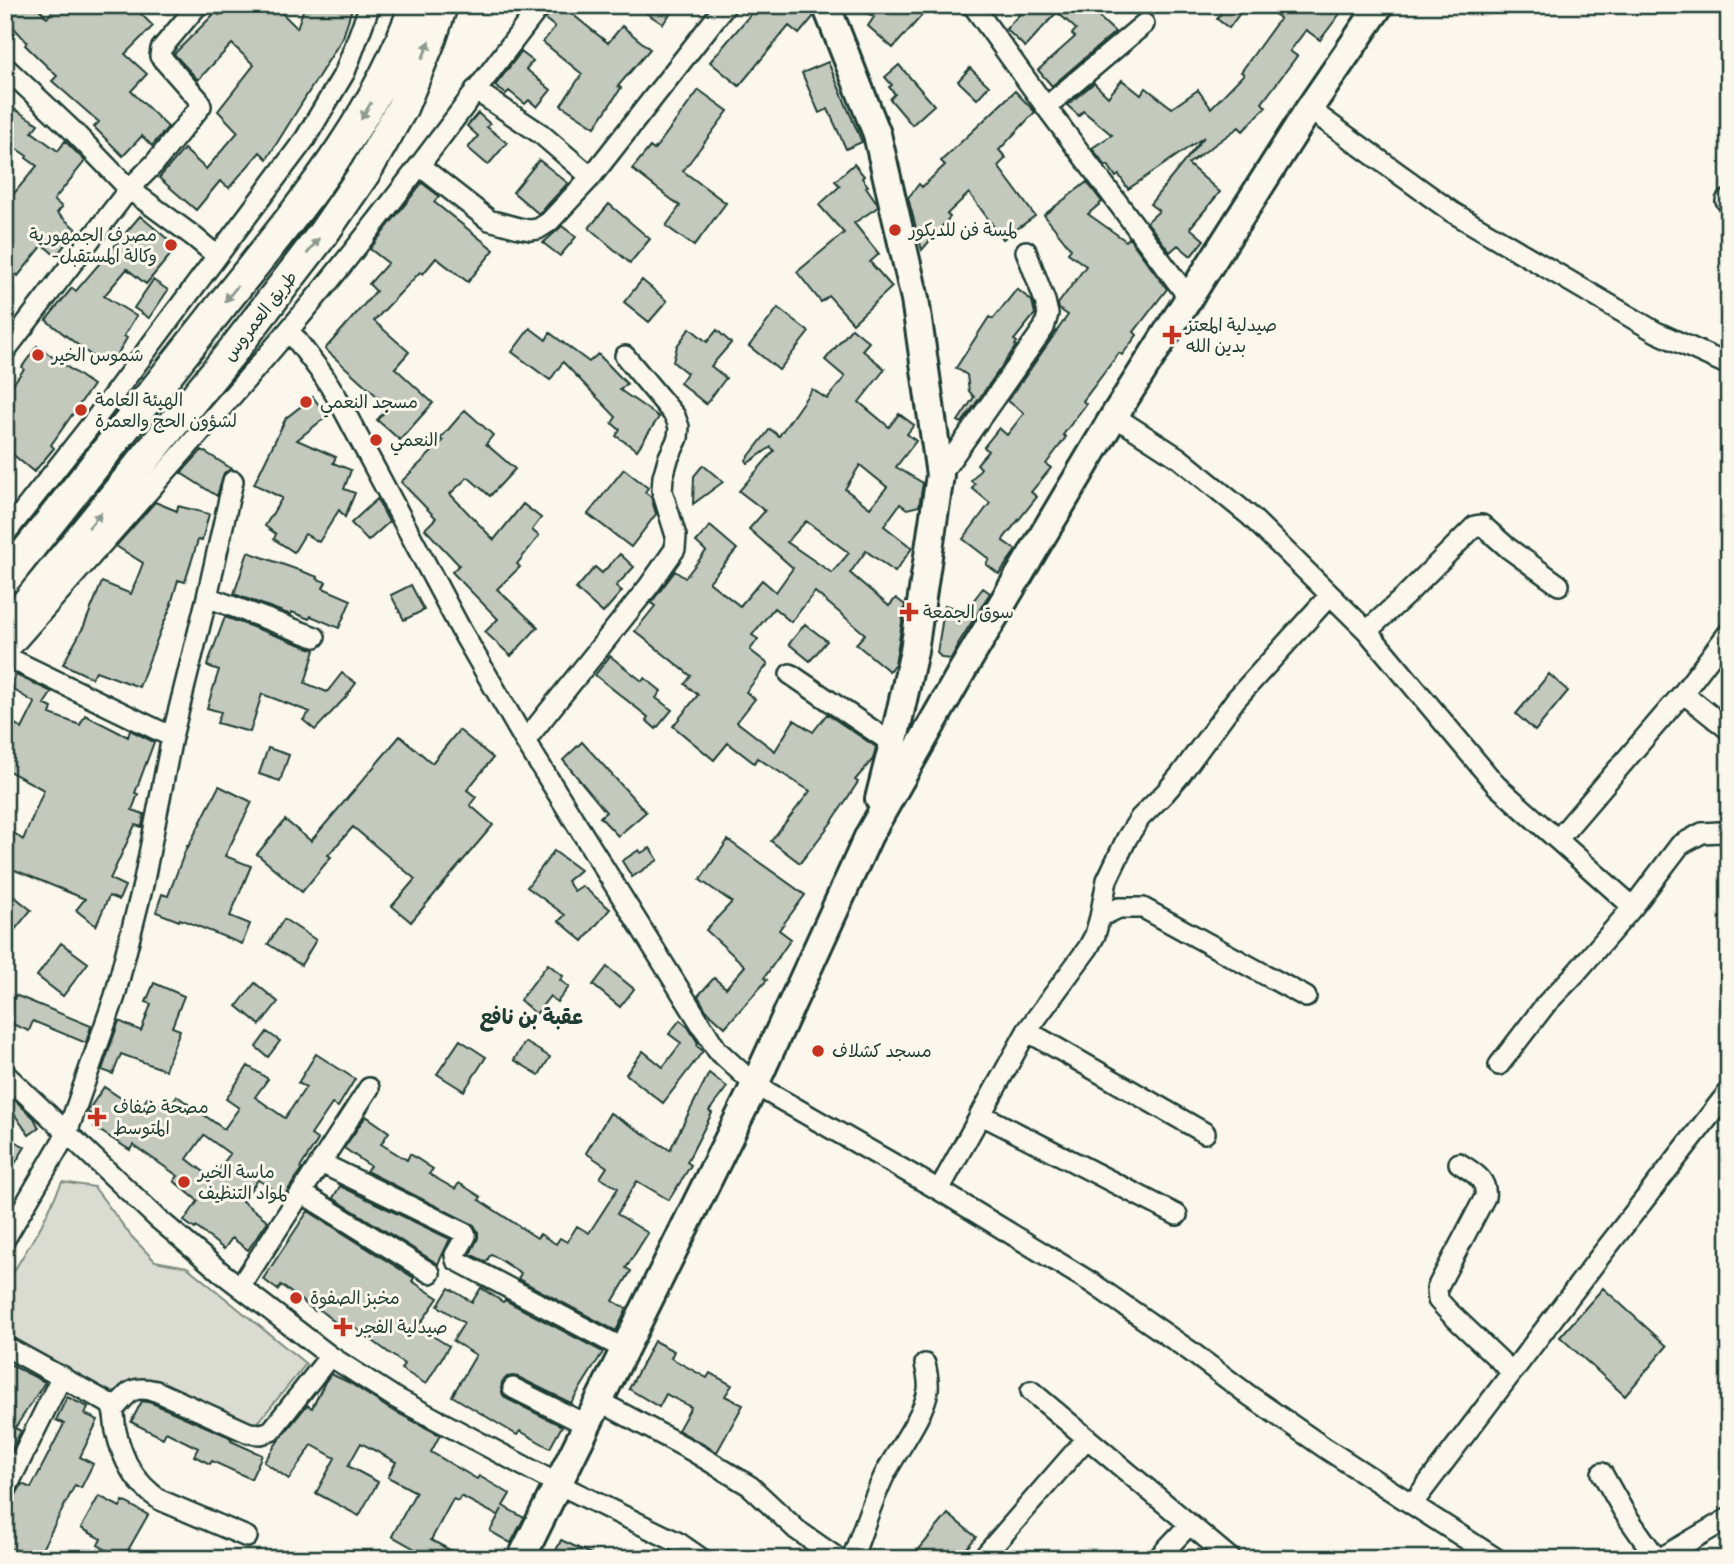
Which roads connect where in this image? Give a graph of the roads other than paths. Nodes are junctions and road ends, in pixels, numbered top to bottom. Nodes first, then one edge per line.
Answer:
1 (198, 5) edge
2 (370, 5) edge
3 (415, 5) edge
4 (442, 5) edge
5 (541, 5) edge
6 (726, 5) edge
7 (826, 5) edge
8 (971, 5) edge
9 (1380, 5) edge
10 (1144, 24) dead end
11 (5, 67) edge
12 (475, 90) junction
13 (1046, 107) junction
14 (1309, 110) junction
15 (420, 166) junction
16 (591, 177) junction
17 (129, 189) junction
18 (1026, 251) dead end
19 (217, 256) junction
20 (1189, 298) junction
21 (289, 330) junction
22 (5, 351) edge
23 (625, 356) dead end
24 (1729, 365) edge
25 (1114, 416) junction
26 (940, 475) junction
27 (233, 481) dead end
28 (8, 525) edge
29 (5, 579) edge
30 (1559, 585) dead end
31 (1330, 595) junction
32 (207, 597) junction
33 (5, 630) edge
34 (1367, 632) junction
35 (1729, 632) edge
36 (315, 637) dead end
37 (5, 655) edge
38 (790, 674) dead end
39 (908, 676) junction
40 (1683, 693) junction
41 (942, 707) junction
42 (1729, 730) edge
43 (172, 737) junction
44 (525, 741) junction
45 (893, 744) junction
46 (1729, 834) edge
47 (869, 835) junction
48 (1558, 839) junction
49 (1633, 907) junction
50 (1100, 917) junction
51 (1306, 998) dead end
52 (1027, 1031) junction
53 (1499, 1065) dead end
54 (5, 1074) edge
55 (755, 1085) junction
56 (369, 1088) dead end
57 (1729, 1091) edge
58 (980, 1114) junction
59 (67, 1133) junction
60 (1205, 1133) dead end
61 (321, 1163) junction
62 (1459, 1163) dead end
63 (939, 1190) junction
64 (302, 1193) junction
65 (1177, 1215) dead end
66 (5, 1239) edge
67 (430, 1273) dead end
68 (240, 1287) junction
69 (5, 1346) edge
70 (626, 1350) junction
71 (330, 1356) junction
72 (925, 1364) dead end
73 (1512, 1372) junction
74 (62, 1376) junction
75 (513, 1388) dead end
76 (1031, 1391) dead end
77 (599, 1401) junction
78 (114, 1409) junction
79 (587, 1425) junction
80 (1087, 1438) junction
81 (1602, 1473) dead end
82 (558, 1484) junction
83 (5, 1491) edge
84 (1413, 1503) junction
85 (1729, 1518) edge
86 (1189, 1525) junction
87 (247, 1536) dead end
88 (522, 1559) edge
89 (702, 1559) edge
90 (839, 1559) edge
91 (852, 1559) edge
92 (982, 1559) edge
93 (1157, 1559) edge
94 (1231, 1559) edge
95 (1497, 1559) edge
96 (1658, 1559) edge

1 - 17 street
2 - 19 street
3 -> 29 main road, طريق العمروس
33 -> 4 main road, طريق العمروس
5 - 12 street
6 - 16 street
7 - 26 main road
8 - 13 street
9 - 14 main road
10 - 13 street
11 - 17 street
12 - 15 street
12 - 16 street
13 - 20 street
14 - 20 main road
14 - 24 street
15 - 16 street
15 - 21 street
17 - 19 street
17 - 22 street
18 - 26 street
19 - 28 street
20 - 25 main road
21 - 37 street
21 - 44 street
23 - 44 street
25 - 31 street
25 - 41 main road
26 - 39 main road
27 - 32 street
30 - 34 street
31 - 34 street
31 - 50 street
32 - 36 street
32 - 43 street
34 - 48 street
35 - 40 street
37 - 43 street
38 - 45 street
39 - 41 main road
39 - 45 main road
40 - 42 street
40 - 48 street
41 - 47 main road
43 - 59 street
44 - 55 street
45 - 47 main road
46 - 49 street
47 - 55 main road
48 - 49 street
49 - 53 street
50 - 51 street
50 - 52 street
52 - 58 street
52 - 60 street
54 - 59 street
55 - 63 street
55 - 70 main road
56 - 61 street
57 - 73 street
58 - 63 street
58 - 65 street
59 - 66 street
59 - 68 street
61 - 64 street
61 - 70 street
62 - 73 street
63 - 84 street
64 - 67 street
64 - 68 street
68 - 71 street
69 - 74 street
70 - 77 main road
71 - 78 street
71 - 82 street
72 - 91 street
73 - 84 street
74 - 78 street
74 - 83 street
75 - 79 street
76 - 80 street
77 - 79 main road
77 - 90 street
78 - 87 street
79 - 82 main road
80 - 86 street
80 - 92 street
81 - 96 street
82 - 88 main road
82 - 89 street
84 - 95 street
85 - 96 street
86 - 93 street
86 - 94 street

